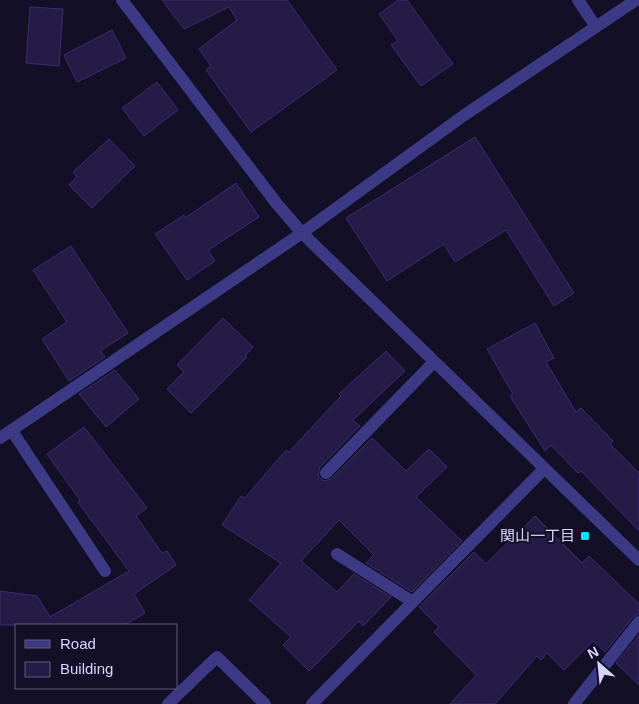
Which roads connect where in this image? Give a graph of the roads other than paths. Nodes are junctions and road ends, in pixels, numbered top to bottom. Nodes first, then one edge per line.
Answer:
1 (122, 0) edge
2 (578, 0) edge
3 (636, 0) edge
4 (596, 27) junction
5 (302, 233) junction
6 (434, 362) junction
7 (12, 431) junction
8 (0, 438) edge
9 (544, 469) junction
10 (326, 473) dead end
11 (336, 554) dead end
12 (639, 560) edge
13 (105, 571) dead end
14 (413, 602) junction
15 (639, 622) edge
16 (168, 704) edge
17 (265, 704) edge
18 (312, 704) edge
19 (574, 704) edge

1 - 5 street
2 - 4 street
3 - 4 street
4 - 5 street
5 - 6 street
5 - 7 street
6 - 9 street
6 - 10 street
7 - 8 street
7 - 13 street
9 - 12 street
9 - 14 street
11 - 14 street
14 - 18 street
15 - 19 street
16 - 17 street

